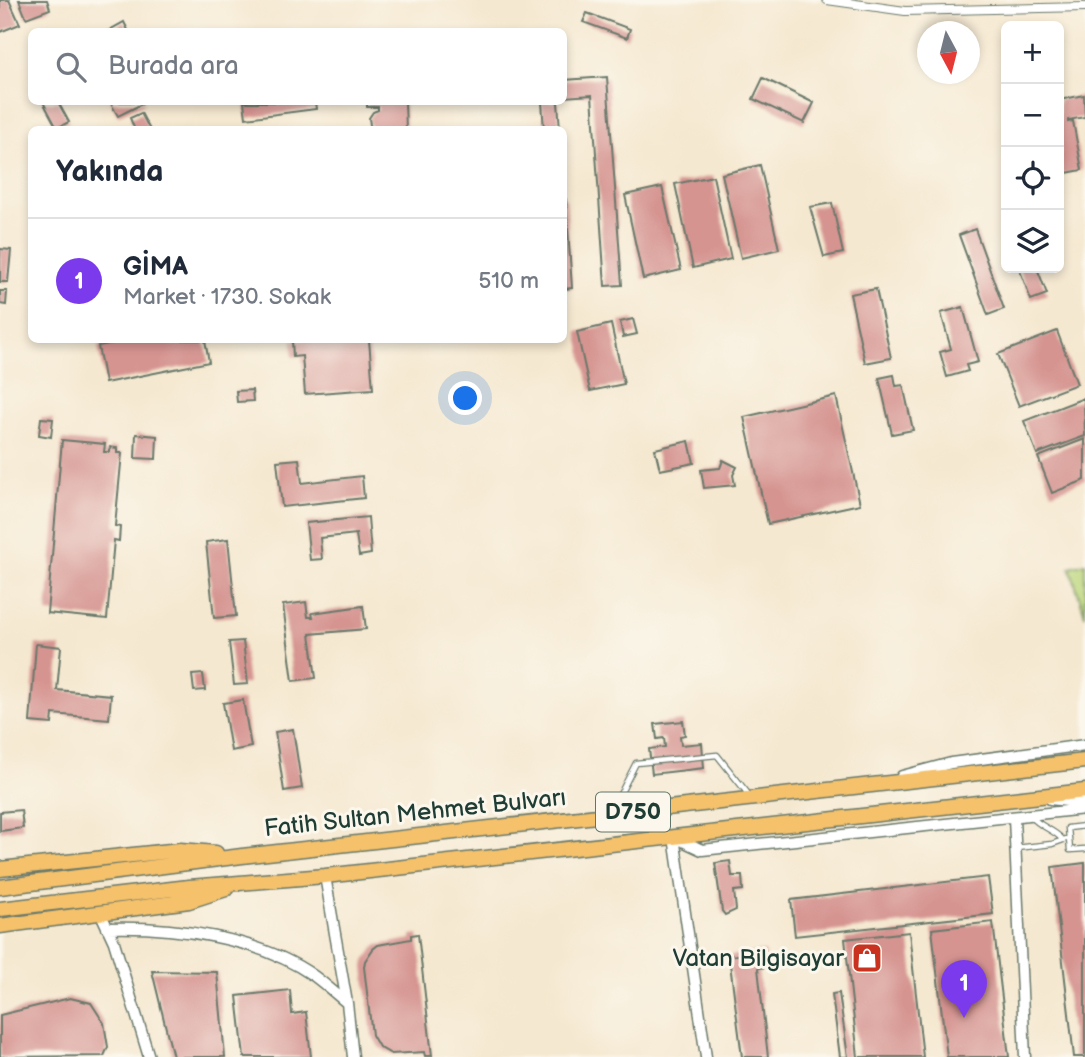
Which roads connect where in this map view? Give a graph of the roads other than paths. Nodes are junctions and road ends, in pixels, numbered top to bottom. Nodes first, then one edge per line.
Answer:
1 (827, 0) edge
2 (1085, 7) edge
3 (1085, 745) edge
4 (1085, 761) edge
5 (868, 786) junction
6 (1085, 791) edge
7 (1034, 797) junction
8 (751, 799) junction
9 (1085, 803) edge
10 (1085, 809) edge
11 (610, 814) junction
12 (1031, 815) junction
13 (1014, 818) junction
14 (1085, 826) edge
15 (674, 837) junction
16 (1069, 838) junction
17 (1062, 839) junction
18 (1016, 848) junction
19 (1085, 849) edge
20 (242, 856) junction
21 (0, 869) edge
22 (325, 876) junction
23 (246, 883) junction
24 (0, 887) edge
25 (0, 909) edge
26 (101, 914) junction
27 (0, 926) edge
28 (107, 928) junction
29 (347, 1003) junction
30 (149, 1057) edge
31 (353, 1057) edge
32 (706, 1057) edge
33 (1025, 1057) edge

1 - 2 street
3 - 5 street
4 - 5 highway, Fatih Sultan Mehmet Bulvarı / D750
5 - 8 highway, Fatih Sultan Mehmet Bulvarı / D750
6 - 7 highway, D750
7 - 9 street
7 - 15 highway, D750
8 - 11 highway, Fatih Sultan Mehmet Bulvarı / D750
8 - 11 lane
10 - 12 street
11 - 20 highway, Fatih Sultan Mehmet Bulvarı / D750
12 - 13 street
12 - 17 lane
13 - 15 street
13 - 18 street
14 - 16 lane
15 - 22 highway, D750
15 - 32 street
16 - 17 lane
16 - 19 lane
17 - 18 lane
18 - 33 street
20 - 21 highway
20 - 24 highway, Fatih Sultan Mehmet Bulvarı / D750
22 - 23 highway, D750
22 - 29 street
23 - 25 highway, D750
23 - 26 highway
26 - 27 highway
26 - 28 street
28 - 29 street
28 - 30 street
29 - 31 street

